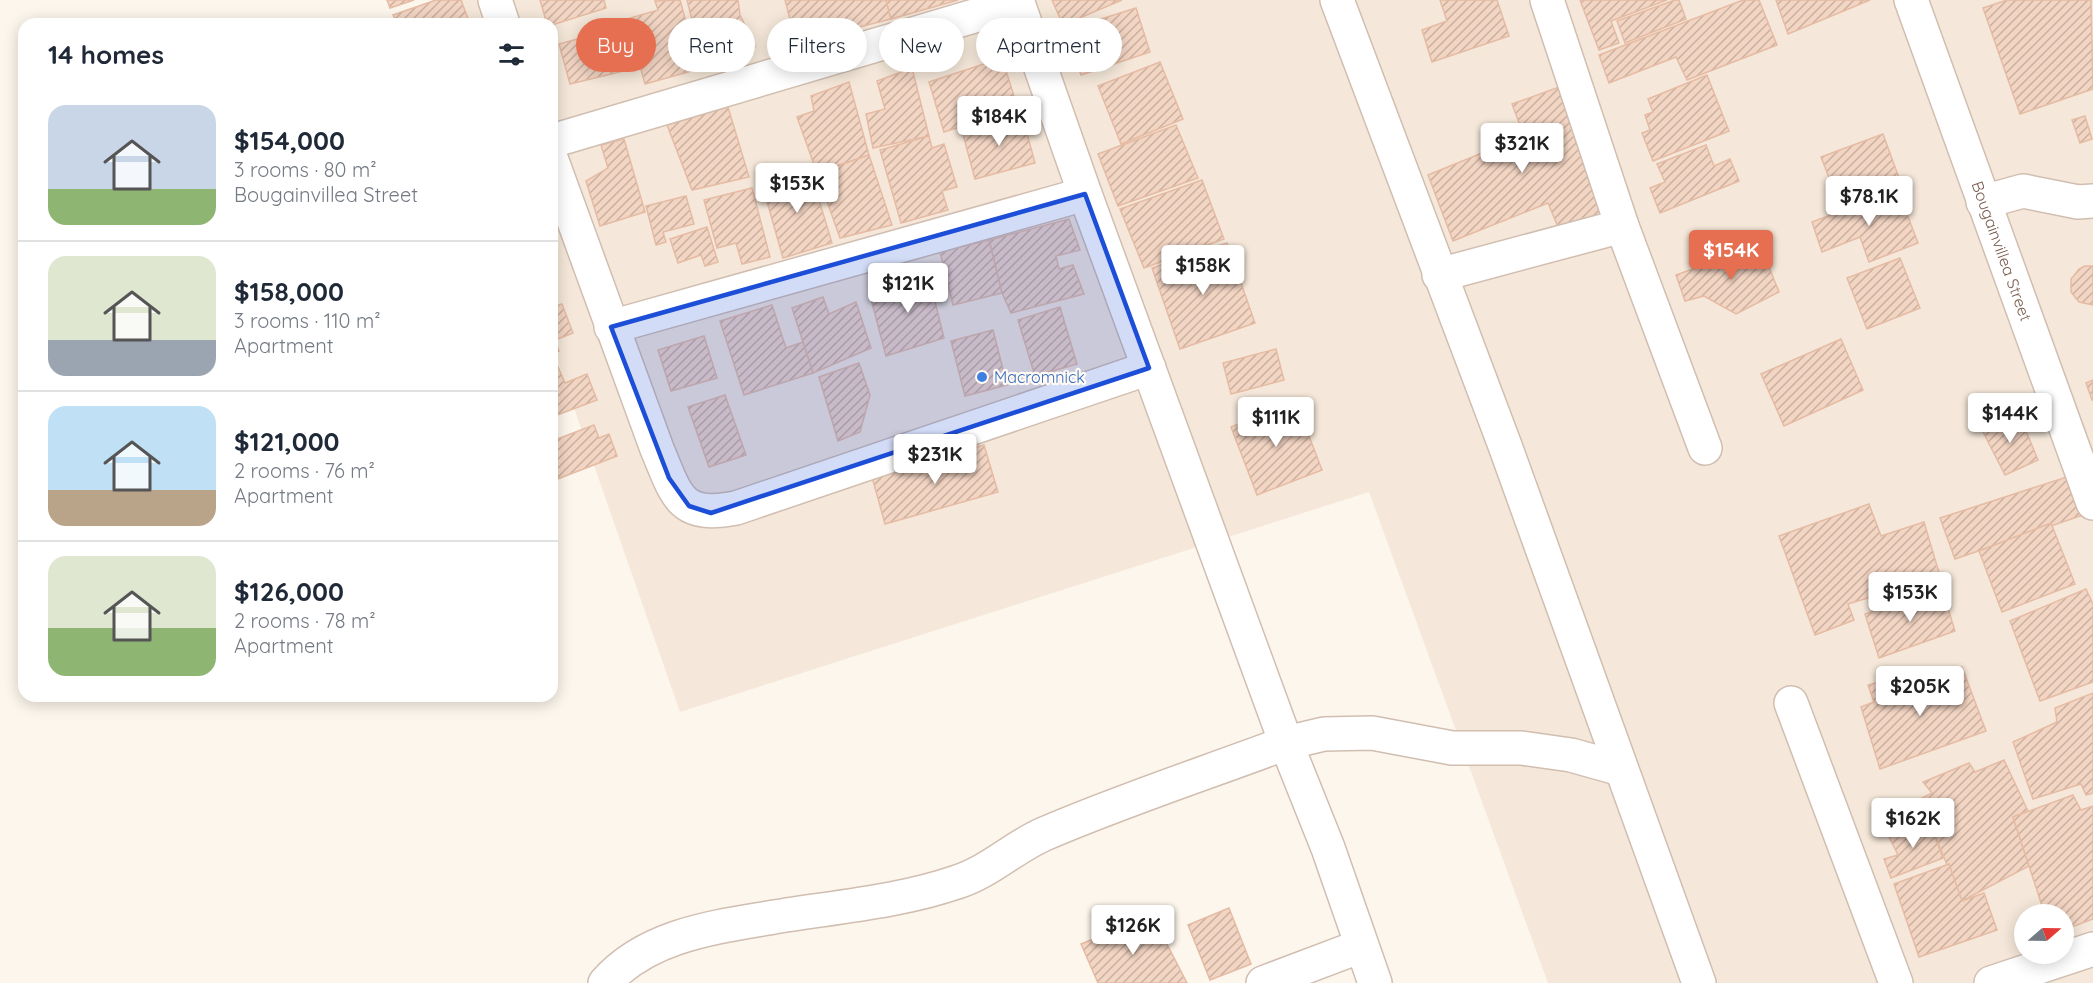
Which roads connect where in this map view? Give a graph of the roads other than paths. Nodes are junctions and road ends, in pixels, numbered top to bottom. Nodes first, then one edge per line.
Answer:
1 (495, 0) edge
2 (1337, 0) edge
3 (1547, 0) edge
4 (1911, 0) edge
5 (1017, 2) edge
6 (501, 18) edge
7 (558, 139) edge
8 (558, 178) edge
9 (1084, 194) junction
10 (2093, 201) edge
11 (1983, 202) junction
12 (1622, 226) junction
13 (1439, 275) junction
14 (611, 327) junction
15 (1149, 368) junction
16 (1705, 448) dead end
17 (2093, 503) edge
18 (1791, 703) dead end
19 (1286, 743) junction
20 (1621, 769) junction
21 (1361, 945) junction
22 (2093, 949) edge
23 (605, 983) edge
24 (1263, 983) edge
25 (1375, 983) edge
26 (1699, 983) edge
27 (1896, 983) edge
28 (1991, 983) edge

1 - 6 street
2 - 13 street
3 - 12 street
4 - 11 street, Bougainvillea Street
5 - 7 street
5 - 9 street
8 - 14 street
9 - 14 street
9 - 15 street
10 - 11 street
11 - 17 street, Bougainvillea Street
12 - 13 street
12 - 16 street
13 - 20 street
14 - 15 street
15 - 19 street
18 - 27 street
19 - 20 street
19 - 21 street
19 - 23 street
20 - 26 street
21 - 24 street
21 - 25 street
22 - 28 street

